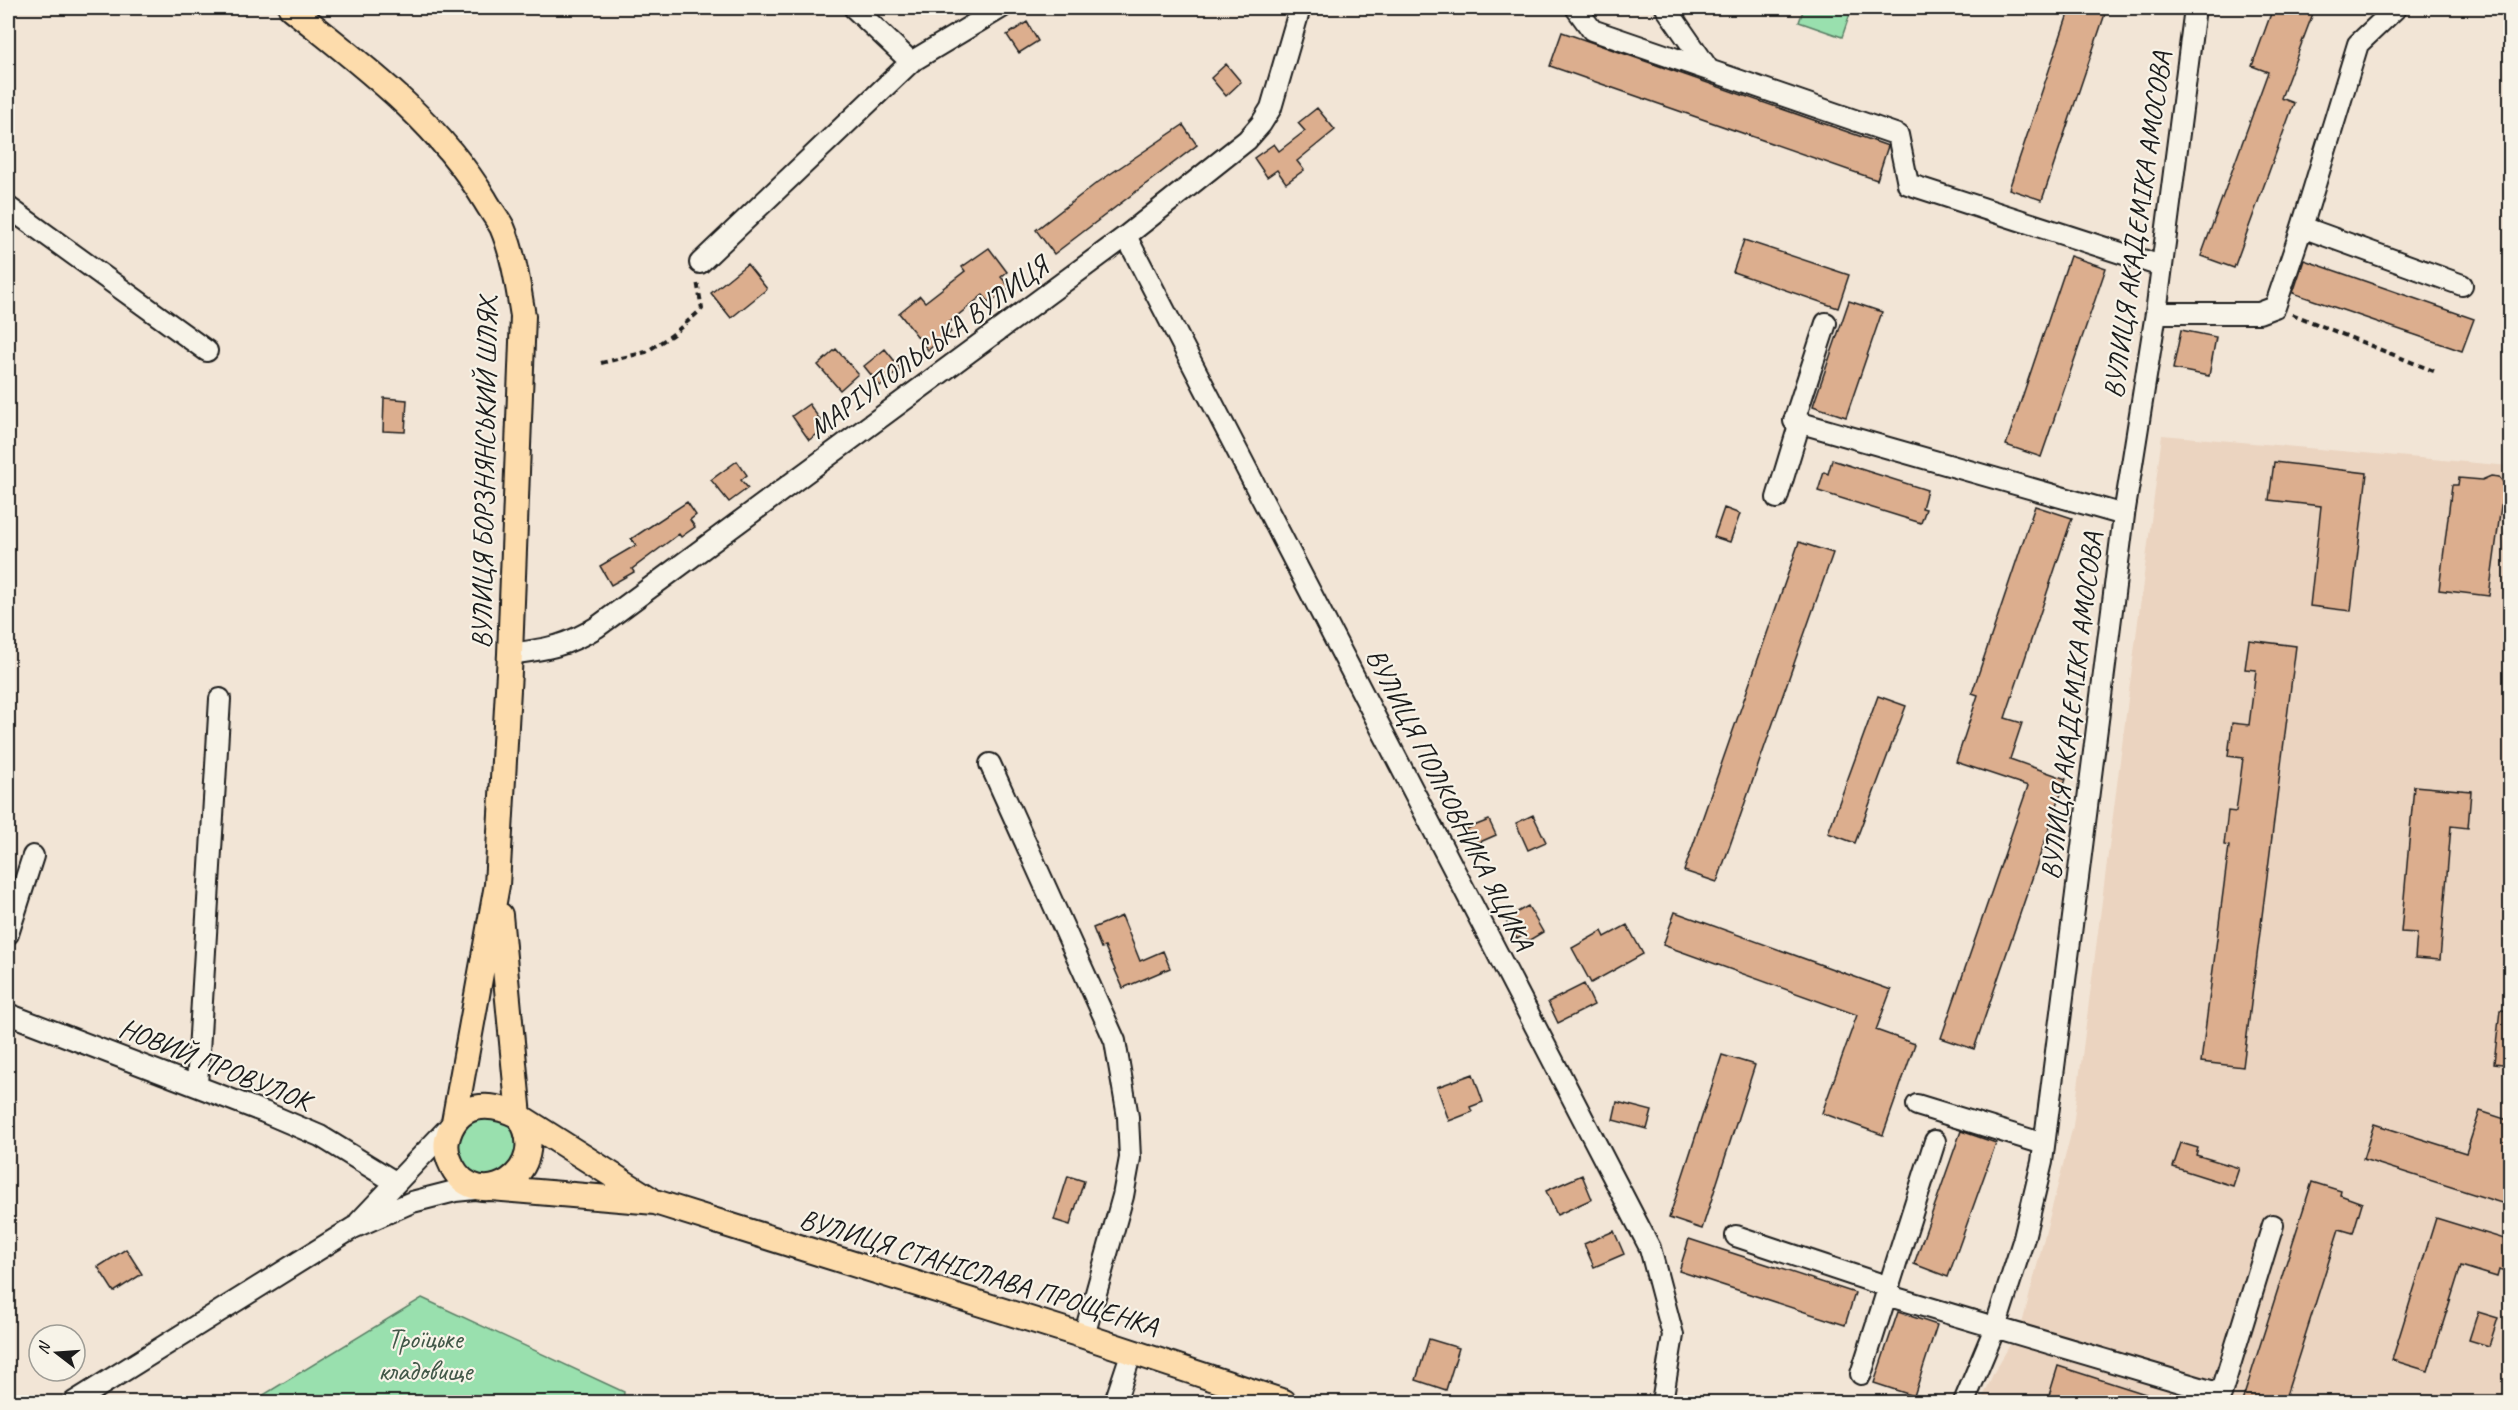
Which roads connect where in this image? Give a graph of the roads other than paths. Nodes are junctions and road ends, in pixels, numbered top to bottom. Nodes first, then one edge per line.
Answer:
1 (291, 8) edge
2 (854, 8) edge
3 (1001, 8) edge
4 (1300, 8) edge
5 (1576, 8) edge
6 (1666, 8) edge
7 (2195, 8) edge
8 (2396, 8) edge
9 (911, 62) junction
10 (1709, 70) junction
11 (8, 207) edge
12 (2302, 227) junction
13 (1126, 236) junction
14 (700, 263) road end
15 (2161, 266) junction
16 (2462, 285) dead end
17 (2156, 313) junction
18 (1826, 323) dead end
19 (207, 351) dead end
20 (1800, 422) junction
21 (1777, 498) dead end
22 (2124, 515) junction
23 (510, 654) junction
24 (220, 699) dead end
25 (990, 764) dead end
26 (33, 856) dead end
27 (497, 885) junction
28 (8, 934) edge
29 (8, 1014) edge
30 (197, 1085) junction
31 (1917, 1105) dead end
32 (519, 1116) junction
33 (454, 1122) junction
34 (1935, 1140) dead end
35 (2044, 1144) junction
36 (395, 1182) junction
37 (491, 1188) junction
38 (655, 1202) junction
39 (2273, 1225) dead end
40 (353, 1228) junction
41 (1736, 1236) dead end
42 (1888, 1291) junction
43 (1995, 1328) junction
44 (1084, 1336) junction
45 (1131, 1352) junction
46 (1861, 1374) dead end
47 (74, 1402) edge
48 (1115, 1402) edge
49 (1284, 1402) edge
50 (1662, 1402) edge
51 (1964, 1402) edge

1 - 23 main road, ВУЛИЦЯ БОРЗНЯНСЬКИЙ ШЛЯХ
2 - 9 street
3 - 9 street
4 - 13 street, МАРІУПОЛЬСЬКА ВУЛИЦЯ
5 - 10 street
6 - 10 street
7 - 15 street, ВУЛИЦЯ АКАДЕМІКА АМОСОВА
8 - 12 street
9 - 14 street
10 - 15 street
11 - 19 street
12 - 16 street
12 - 17 street
13 - 23 street, МАРІУПОЛЬСЬКА ВУЛИЦЯ
13 - 50 street, ВУЛИЦЯ ПОЛКОВНИКА ЯЦИКА
15 - 17 street, ВУЛИЦЯ АКАДЕМІКА АМОСОВА
17 - 22 street, ВУЛИЦЯ АКАДЕМІКА АМОСОВА
18 - 20 street
20 - 21 street
20 - 22 street
22 - 35 street, ВУЛИЦЯ АКАДЕМІКА АМОСОВА
23 - 27 main road, ВУЛИЦЯ БОРЗНЯНСЬКИЙ ШЛЯХ
24 - 30 street
25 - 44 street
26 - 28 street
27 - 32 main road, ВУЛИЦЯ БОРЗНЯНСЬКИЙ ШЛЯХ
27 - 33 main road, ВУЛИЦЯ БОРЗНЯНСЬКИЙ ШЛЯХ
29 - 30 street, НОВИЙ ПРОВУЛОК
30 - 36 street, НОВИЙ ПРОВУЛОК
31 - 35 street
32 - 33 main road
32 - 37 main road
32 - 38 main road, ВУЛИЦЯ СТАНІСЛАВА ПРОЩЕНКА
33 - 36 street
33 - 37 main road
34 - 42 street
35 - 43 street, ВУЛИЦЯ АКАДЕМІКА АМОСОВА
36 - 40 street
37 - 38 main road, ВУЛИЦЯ СТАНІСЛАВА ПРОЩЕНКА
37 - 40 street
38 - 44 main road, ВУЛИЦЯ СТАНІСЛАВА ПРОЩЕНКА
39 - 43 street
40 - 47 street
41 - 42 street
42 - 43 street
42 - 46 street
43 - 51 street, ВУЛИЦЯ АКАДЕМІКА АМОСОВА
44 - 45 main road, ВУЛИЦЯ СТАНІСЛАВА ПРОЩЕНКА
45 - 48 street
45 - 49 main road, ВУЛИЦЯ СТАНІСЛАВА ПРОЩЕНКА

